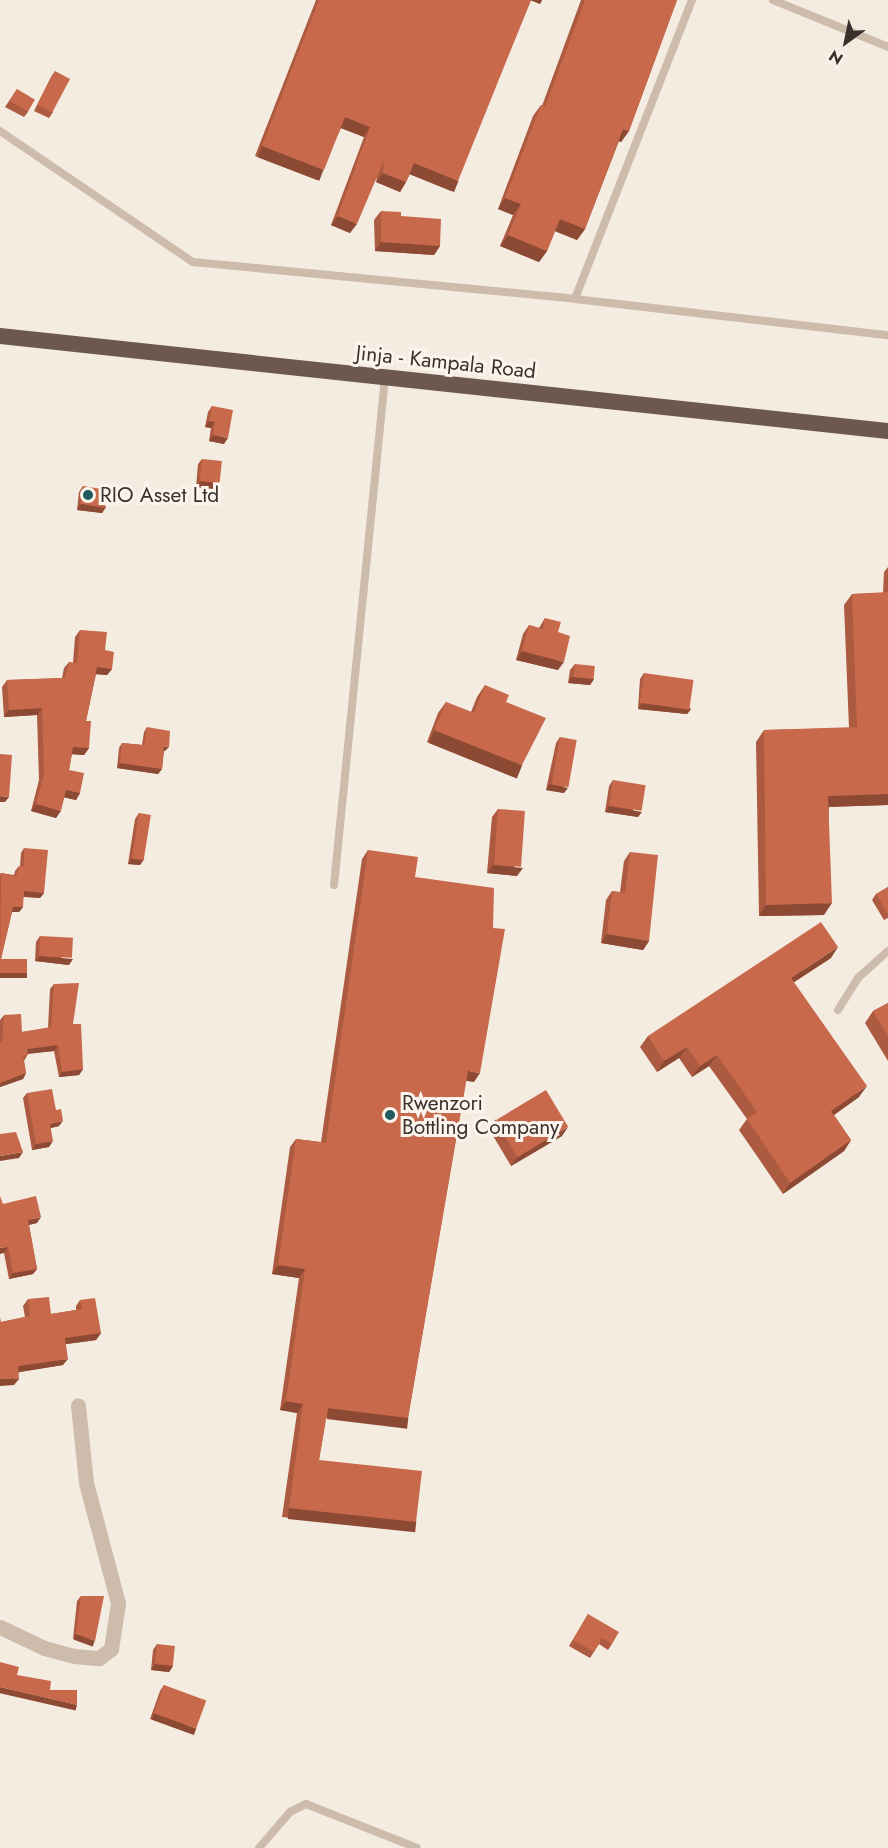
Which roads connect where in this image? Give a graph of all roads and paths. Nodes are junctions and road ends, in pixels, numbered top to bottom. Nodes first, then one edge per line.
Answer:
1 (692, 0) edge
2 (773, 0) edge
3 (888, 46) edge
4 (0, 131) edge
5 (575, 298) junction
6 (888, 335) edge
7 (0, 336) edge
8 (385, 378) junction
9 (888, 431) edge
10 (334, 885) dead end
11 (888, 951) edge
12 (838, 1010) dead end
13 (78, 1405) dead end
14 (0, 1626) edge
15 (259, 1848) edge
16 (417, 1848) edge

1 - 5 lane
2 - 3 lane
4 - 5 lane
5 - 6 lane
7 - 8 highway, Jinja - Kampala Road
8 - 9 highway, Jinja - Kampala Road
8 - 10 lane
11 - 12 lane
13 - 14 street
15 - 16 lane

